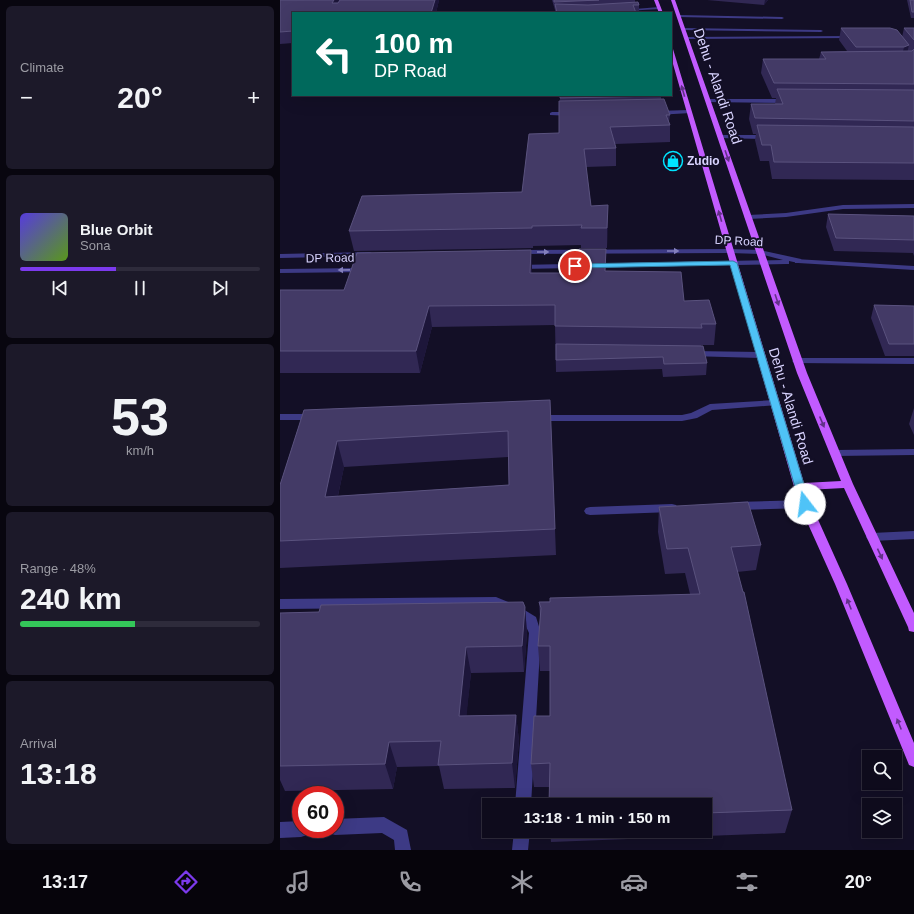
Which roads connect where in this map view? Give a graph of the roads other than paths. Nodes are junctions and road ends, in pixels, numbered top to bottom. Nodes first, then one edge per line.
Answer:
1 (656, 0) edge
2 (673, 0) edge
3 (659, 8) junction
4 (619, 11) edge
5 (661, 12) edge
6 (679, 16) junction
7 (782, 18) dead end
8 (683, 29) junction
9 (821, 31) dead end
10 (858, 37) edge
11 (687, 38) junction
12 (672, 56) edge
13 (674, 70) edge
14 (708, 101) junction
15 (795, 101) edge
16 (689, 112) junction
17 (652, 113) edge
18 (552, 114) dead end
19 (575, 114) edge
20 (720, 137) junction
21 (775, 138) edge
22 (914, 206) edge
23 (748, 217) junction
24 (730, 251) junction
25 (511, 252) edge
26 (760, 252) junction
27 (380, 254) edge
28 (280, 256) edge
29 (798, 261) junction
30 (733, 263) junction
31 (764, 263) junction
32 (512, 267) edge
33 (914, 268) edge
34 (372, 269) edge
35 (280, 271) edge
36 (682, 354) edge
37 (760, 355) junction
38 (797, 361) junction
39 (914, 361) edge
40 (774, 403) junction
41 (280, 417) edge
42 (327, 417) edge
43 (524, 418) edge
44 (914, 452) edge
45 (835, 453) junction
46 (848, 484) junction
47 (800, 487) junction
48 (805, 504) junction
49 (726, 507) edge
50 (686, 508) edge
51 (590, 511) dead end
52 (914, 535) edge
53 (872, 537) junction
54 (280, 604) edge
55 (914, 627) edge
56 (914, 760) edge
57 (523, 798) edge
58 (344, 826) edge
59 (292, 829) edge
60 (280, 830) edge
61 (521, 838) edge
62 (403, 850) edge
63 (520, 850) edge

1 - 3 main road
2 - 6 main road, Dehu - Alandi Road
3 - 4 street
3 - 5 main road
6 - 7 street
6 - 8 main road, Dehu - Alandi Road
8 - 9 street
8 - 11 main road, Dehu - Alandi Road
10 - 11 street
11 - 14 main road, Dehu - Alandi Road
12 - 13 main road, Dehu - Alandi Road
16 -> 13 main road, Dehu - Alandi Road
14 - 15 street
14 - 20 main road, Dehu - Alandi Road
16 - 17 street
24 -> 16 main road, Dehu - Alandi Road
18 - 19 street
20 - 21 street
20 -> 23 main road, Dehu - Alandi Road
22 - 23 street
23 - 26 main road, Dehu - Alandi Road
25 -> 24 street, DP Road
24 - 26 street, DP Road
24 - 30 main road, Dehu - Alandi Road
26 - 29 street, DP Road
26 - 31 main road, Dehu - Alandi Road
27 - 28 street, DP Road
29 - 31 street, DP Road
29 - 33 street
30 - 31 street, DP Road
30 - 32 street, DP Road
30 - 37 main road, Dehu - Alandi Road
31 -> 38 main road, Dehu - Alandi Road
34 -> 35 street, DP Road
36 - 37 street
37 - 40 main road, Dehu - Alandi Road
38 - 39 street
38 -> 45 main road, Dehu - Alandi Road
40 - 43 street
40 - 47 main road, Dehu - Alandi Road
41 - 42 street
44 - 45 street
45 - 46 main road, Dehu - Alandi Road
46 - 47 main road
46 - 53 main road, Dehu - Alandi Road
47 - 48 main road, Dehu - Alandi Road
48 - 49 street
56 -> 48 main road, Dehu - Alandi Road
50 - 51 street
52 - 53 street
53 -> 55 main road, Dehu - Alandi Road
54 - 57 street
58 - 62 street
59 - 60 street
61 - 63 street

